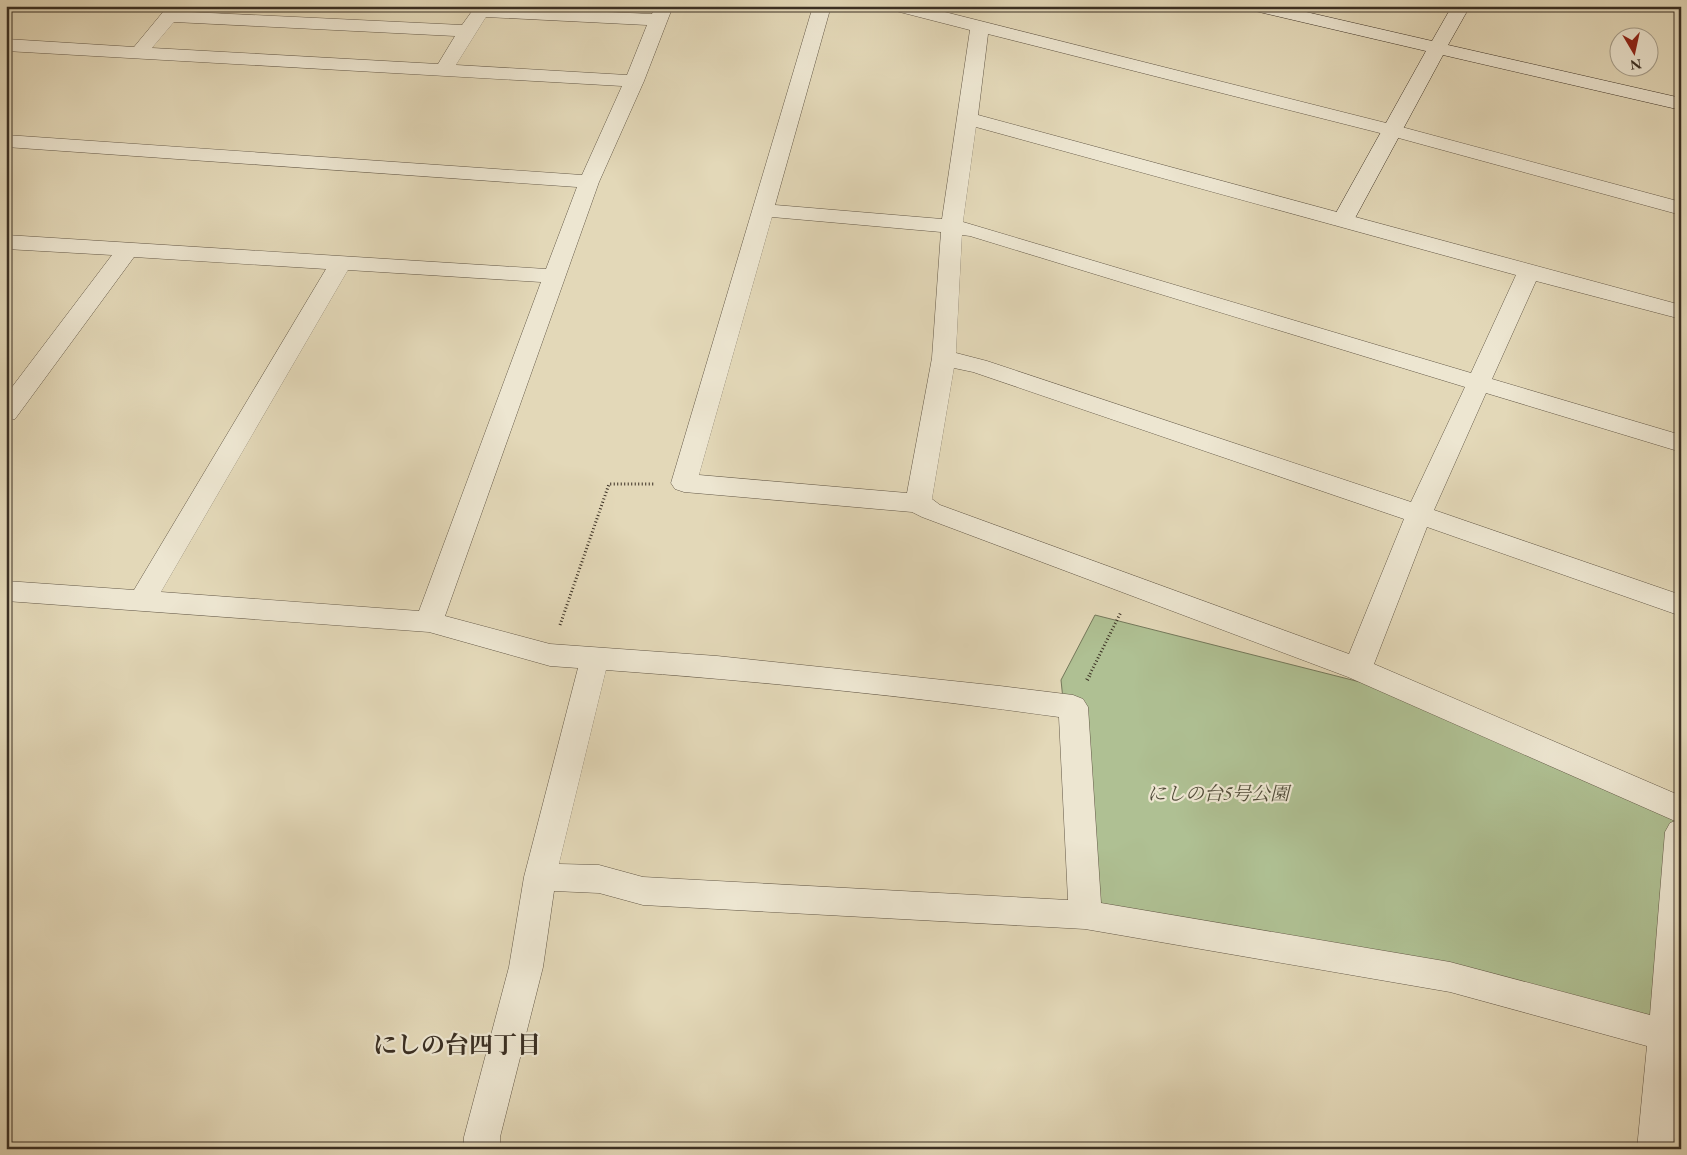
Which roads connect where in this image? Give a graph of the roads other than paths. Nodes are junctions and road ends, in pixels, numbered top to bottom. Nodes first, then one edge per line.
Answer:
1 (822, 6) edge
2 (898, 6) edge
3 (1255, 6) edge
4 (1461, 6) edge
5 (1673, 6) edge
6 (1681, 8) edge
7 (1290, 10) edge
8 (661, 13) edge
9 (980, 27) junction
10 (466, 31) junction
11 (6, 45) edge
12 (1436, 49) junction
13 (138, 52) junction
14 (444, 69) junction
15 (634, 81) junction
16 (1681, 104) edge
17 (967, 118) junction
18 (1391, 130) junction
19 (6, 141) edge
20 (589, 182) junction
21 (1681, 209) edge
22 (764, 210) junction
23 (1344, 220) junction
24 (952, 226) junction
25 (6, 242) edge
26 (128, 249) junction
27 (341, 262) junction
28 (1529, 272) junction
29 (554, 276) junction
30 (1681, 312) edge
31 (944, 358) junction
32 (1479, 384) junction
33 (6, 413) edge
34 (1681, 444) edge
35 (918, 503) junction
36 (1419, 514) junction
37 (6, 591) edge
38 (142, 600) junction
39 (1681, 606) edge
40 (429, 622) junction
41 (595, 656) junction
42 (1358, 670) junction
43 (1681, 810) edge
44 (1681, 832) edge
45 (540, 876) junction
46 (1085, 915) junction
47 (1673, 1037) edge
48 (482, 1149) edge
49 (1655, 1149) edge

1 - 22 street
2 - 9 street
3 - 7 street
4 - 12 street
5 - 6 street
7 - 12 street
8 - 10 street
8 - 15 street
9 - 17 street
9 - 18 street
10 - 13 street
10 - 14 street
11 - 13 street
12 - 16 street
12 - 18 street
13 - 14 street
14 - 15 street
15 - 20 street
17 - 23 street
17 - 24 street
18 - 21 street
18 - 23 street
19 - 20 street
20 - 29 street
22 - 24 street
22 - 35 street
23 - 28 street
24 - 31 street
24 - 32 street
25 - 26 street
26 - 27 street
26 - 33 street
27 - 29 street
27 - 38 street
28 - 30 street
28 - 32 street
29 - 40 street
31 - 35 street
31 - 36 street
32 - 34 street
32 - 36 street
35 - 42 street
36 - 39 street
36 - 42 street
37 - 38 street
38 - 40 street
40 - 41 street
41 - 45 street
41 - 46 street
42 - 43 street
44 - 47 street
45 - 46 street
45 - 48 street
46 - 47 street
47 - 49 street

